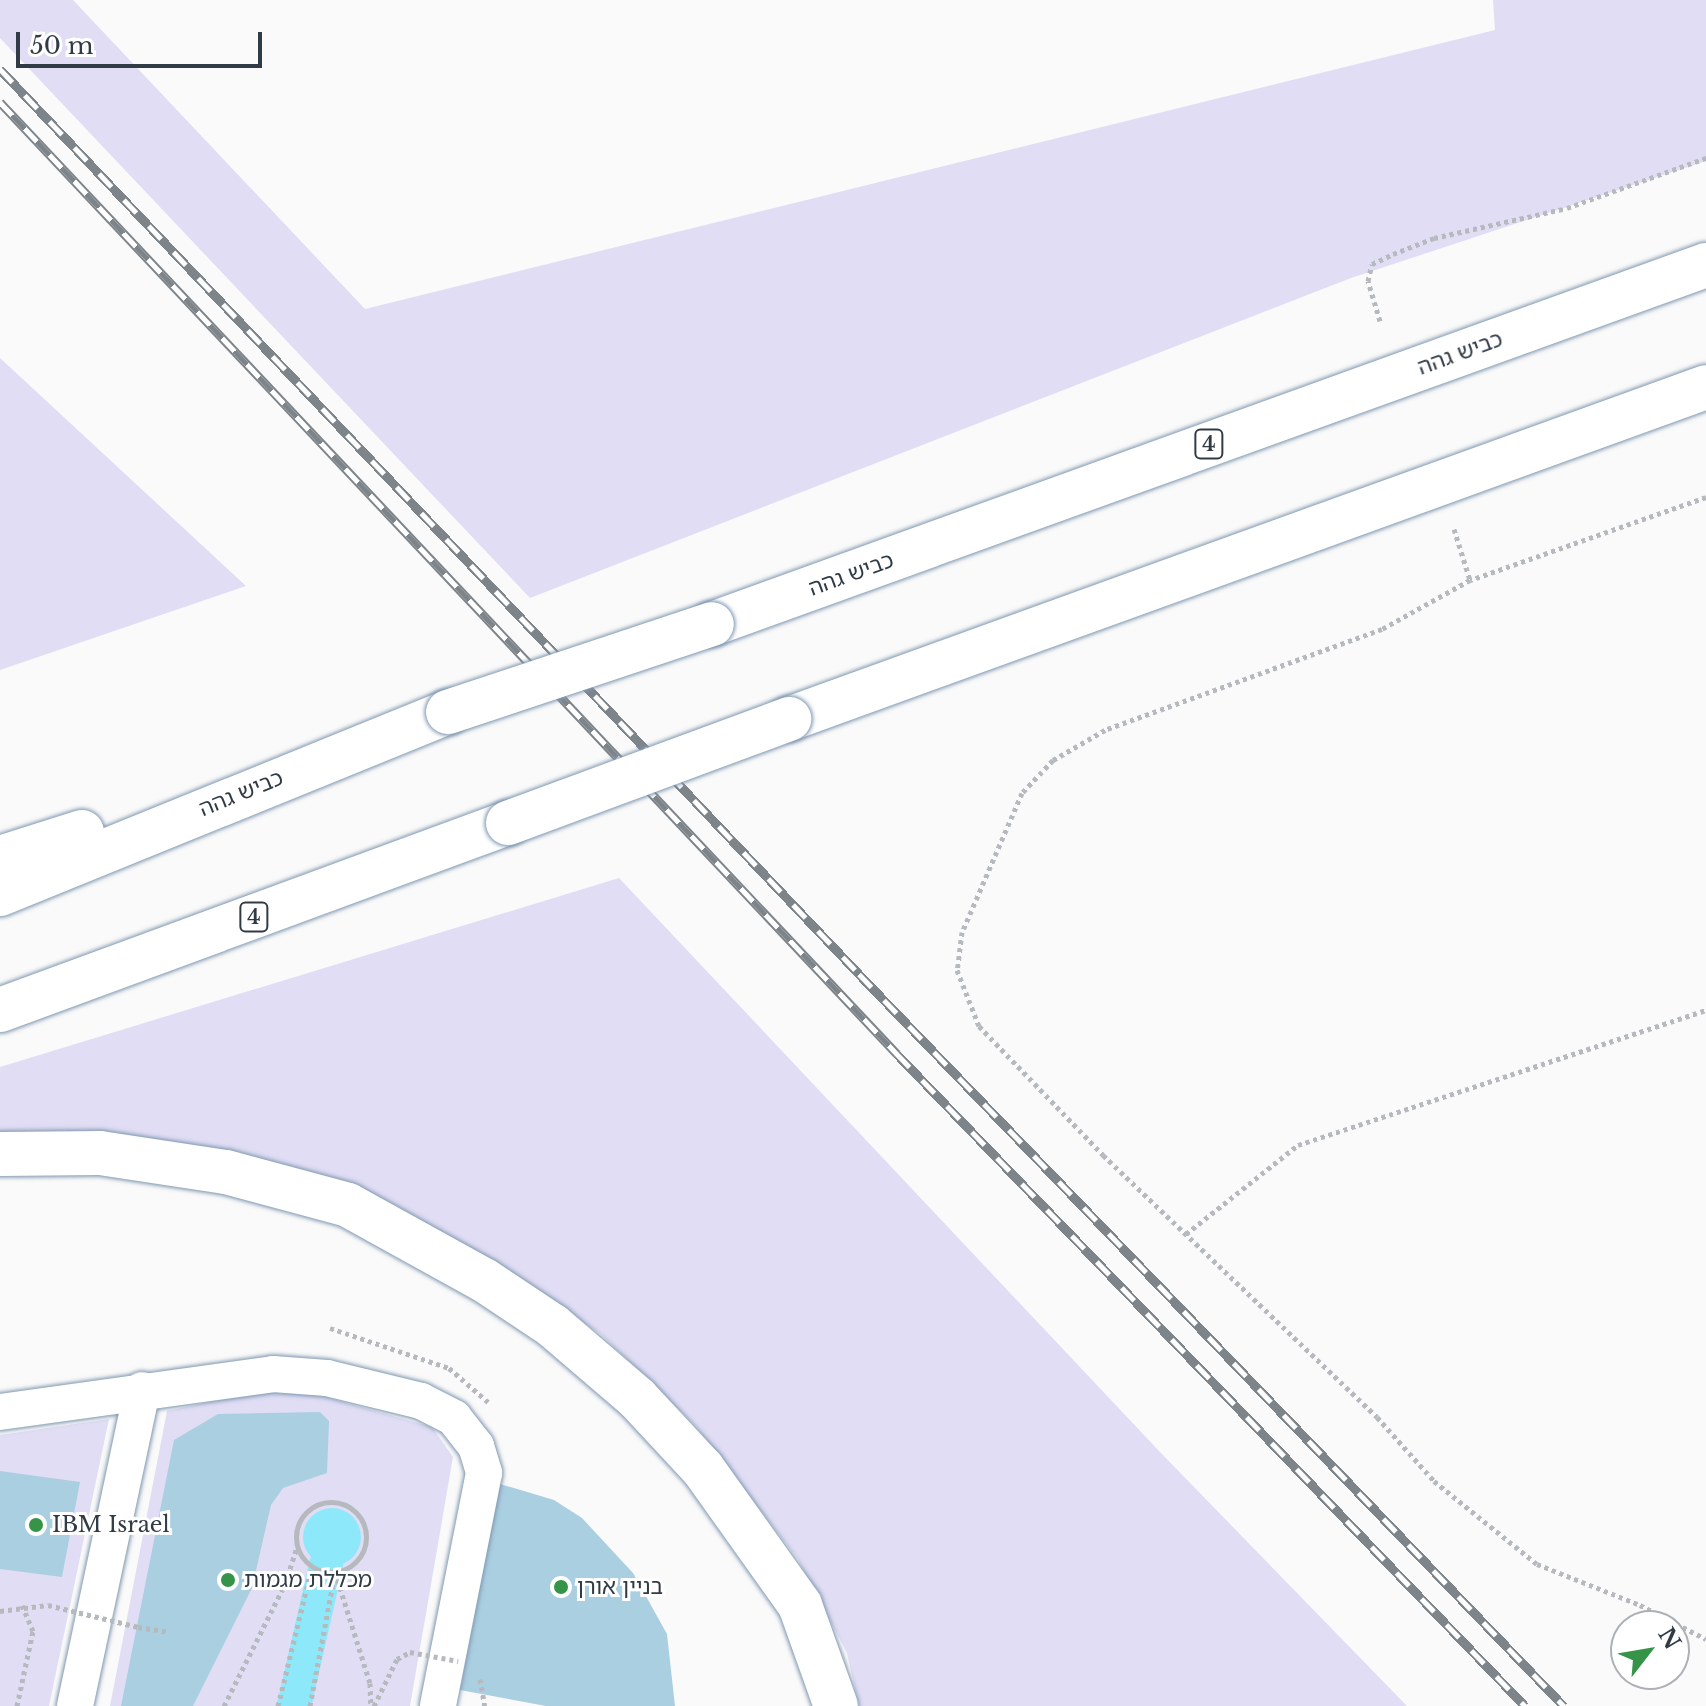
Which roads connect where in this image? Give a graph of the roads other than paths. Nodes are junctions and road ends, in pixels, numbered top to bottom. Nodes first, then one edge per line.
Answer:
1 (1706, 265) edge
2 (1706, 387) edge
3 (322, 760) junction
4 (0, 858) edge
5 (0, 894) edge
6 (0, 1010) edge
7 (0, 1154) edge
8 (142, 1390) junction
9 (0, 1412) edge
10 (75, 1706) edge
11 (438, 1706) edge
12 (836, 1706) edge

1 - 3 highway, כביש גהה / 4, bridge
2 - 6 highway, 4, bridge
3 - 4 highway
3 - 5 highway, כביש גהה / 4
7 - 12 highway
8 - 9 street
8 - 10 street
8 - 11 street

